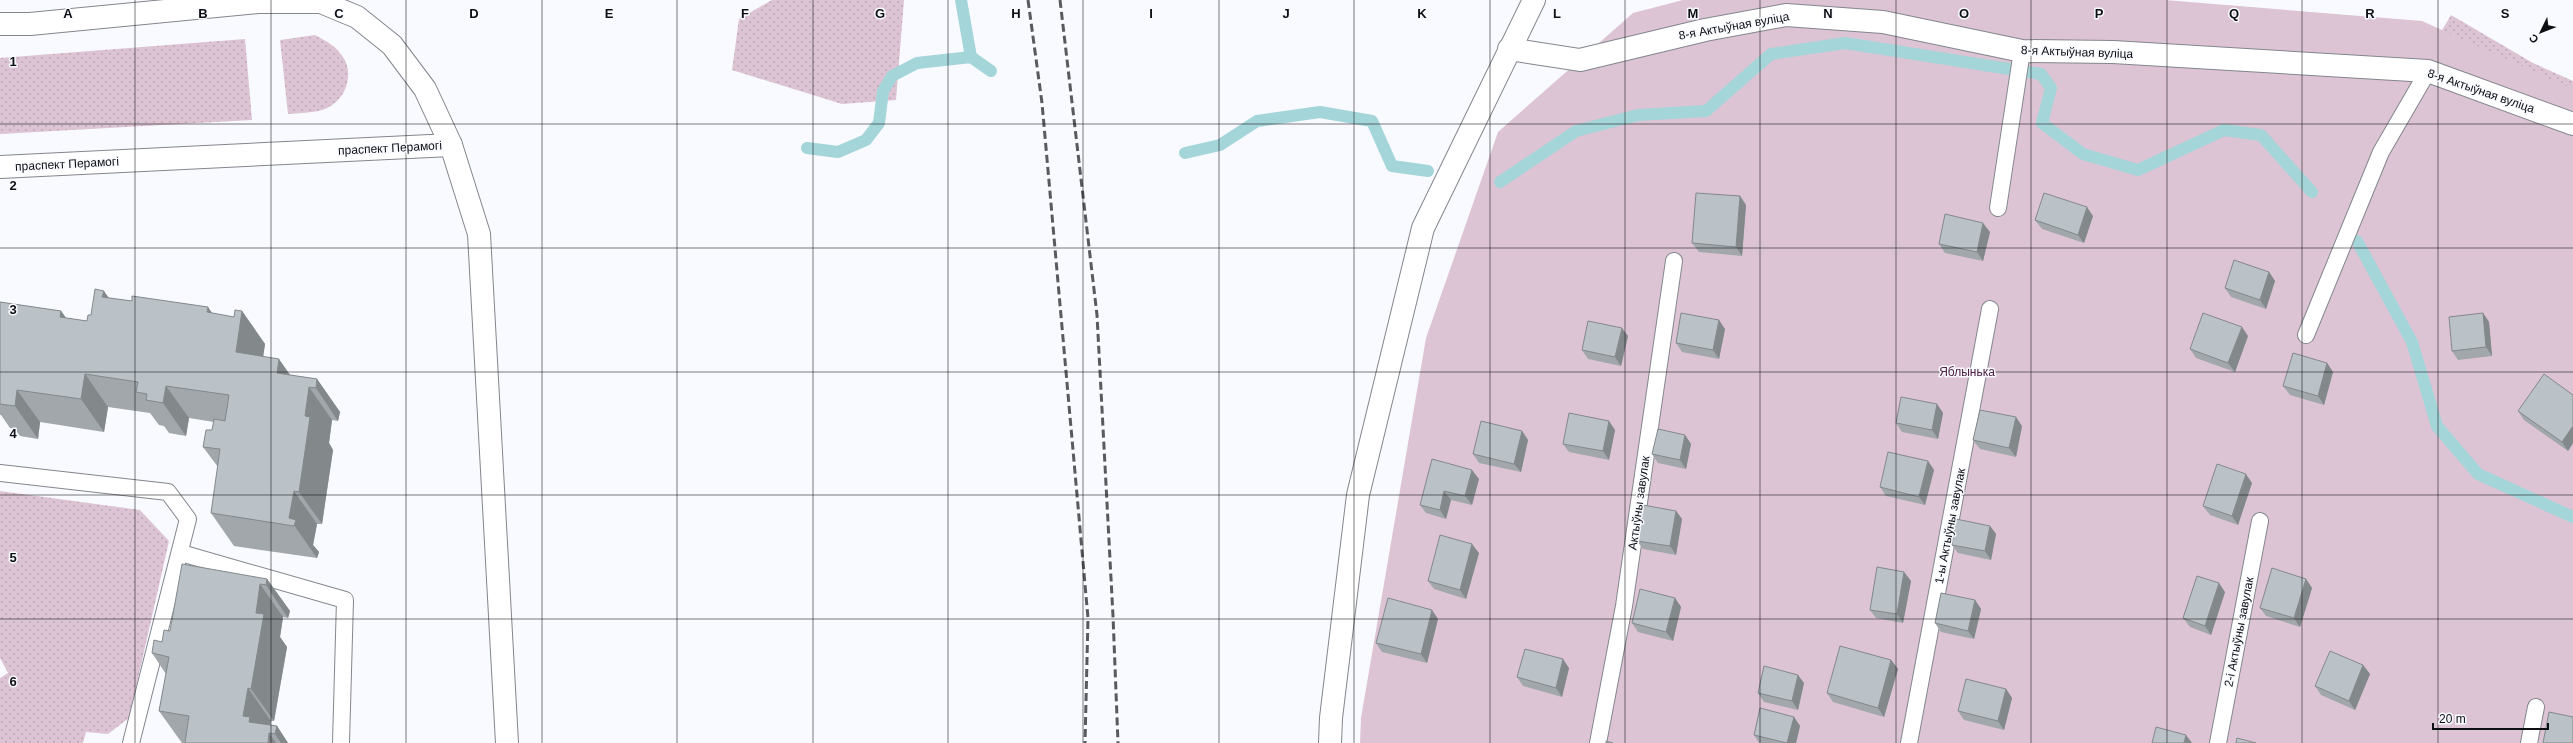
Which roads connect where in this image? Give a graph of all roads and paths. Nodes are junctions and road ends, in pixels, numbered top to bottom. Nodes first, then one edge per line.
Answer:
1 (1534, 0) edge
2 (0, 24) edge
3 (1509, 49) junction
4 (2022, 55) junction
5 (2428, 71) junction
6 (2573, 124) edge
7 (451, 144) junction
8 (0, 167) edge
9 (1998, 208) dead end
10 (1674, 261) dead end
11 (1990, 309) dead end
12 (2306, 335) dead end
13 (0, 473) edge
14 (2260, 521) dead end
15 (181, 553) junction
16 (2536, 707) dead end
17 (131, 743) edge
18 (341, 743) edge
19 (507, 743) edge
20 (1330, 743) edge
21 (1598, 743) edge
22 (1909, 743) edge
23 (2218, 743) edge
24 (2529, 743) edge

1 - 3 street
2 - 7 street, праспект Перамогі
3 - 4 street, 8-я Актыўная вуліца
3 - 20 street
4 - 5 street, 8-я Актыўная вуліца
4 - 9 lane
5 - 6 street, 8-я Актыўная вуліца
5 - 12 lane
7 - 8 street, праспект Перамогі
7 - 19 street
10 - 21 lane, Актыўны завулак
11 - 22 lane, 1-ы Актыўны завулак
13 - 15 lane
14 - 23 lane, 2-і Актыўны завулак
15 - 17 lane
15 - 18 lane
16 - 24 lane

